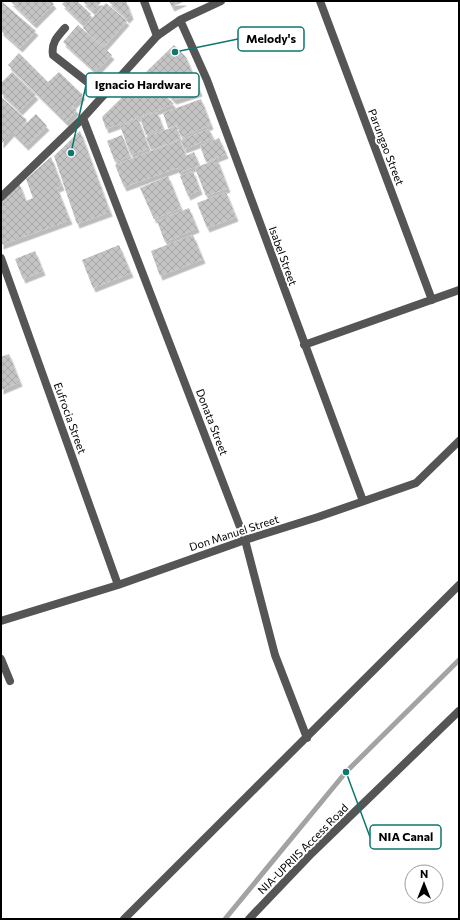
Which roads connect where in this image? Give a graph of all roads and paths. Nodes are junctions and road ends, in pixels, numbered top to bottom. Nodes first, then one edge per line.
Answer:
1 (144, 1) edge
2 (221, 1) edge
3 (320, 1) edge
4 (180, 20) junction
5 (65, 28) dead end
6 (157, 36) junction
7 (104, 95) junction
8 (84, 118) junction
9 (1, 197) edge
10 (1, 258) edge
11 (459, 290) edge
12 (432, 300) junction
13 (304, 345) junction
14 (459, 441) edge
15 (363, 502) junction
16 (245, 540) junction
17 (118, 585) junction
18 (459, 586) edge
19 (1, 621) edge
20 (1, 659) edge
21 (10, 681) dead end
22 (459, 711) edge
23 (307, 738) junction
24 (124, 919) edge
25 (249, 919) edge

1 - 6 street
2 - 4 street
3 - 12 street, Parungao Street
4 - 6 street
4 - 13 street, Isabel Street
5 - 7 street
6 - 7 street
7 - 8 street
8 - 9 street
8 - 16 street, Donata Street
10 - 17 street, Eufrocia Street
11 - 12 street
12 - 13 street
13 - 15 street, Isabel Street
14 - 15 street, Don Manuel Street
15 - 16 street, Don Manuel Street
16 - 17 street, Don Manuel Street
16 - 23 street, Donata Street
17 - 19 street, Don Manuel Street
18 - 23 street
20 - 21 street
22 - 25 street, NIA-UPRIIS Access Road
23 - 24 street

